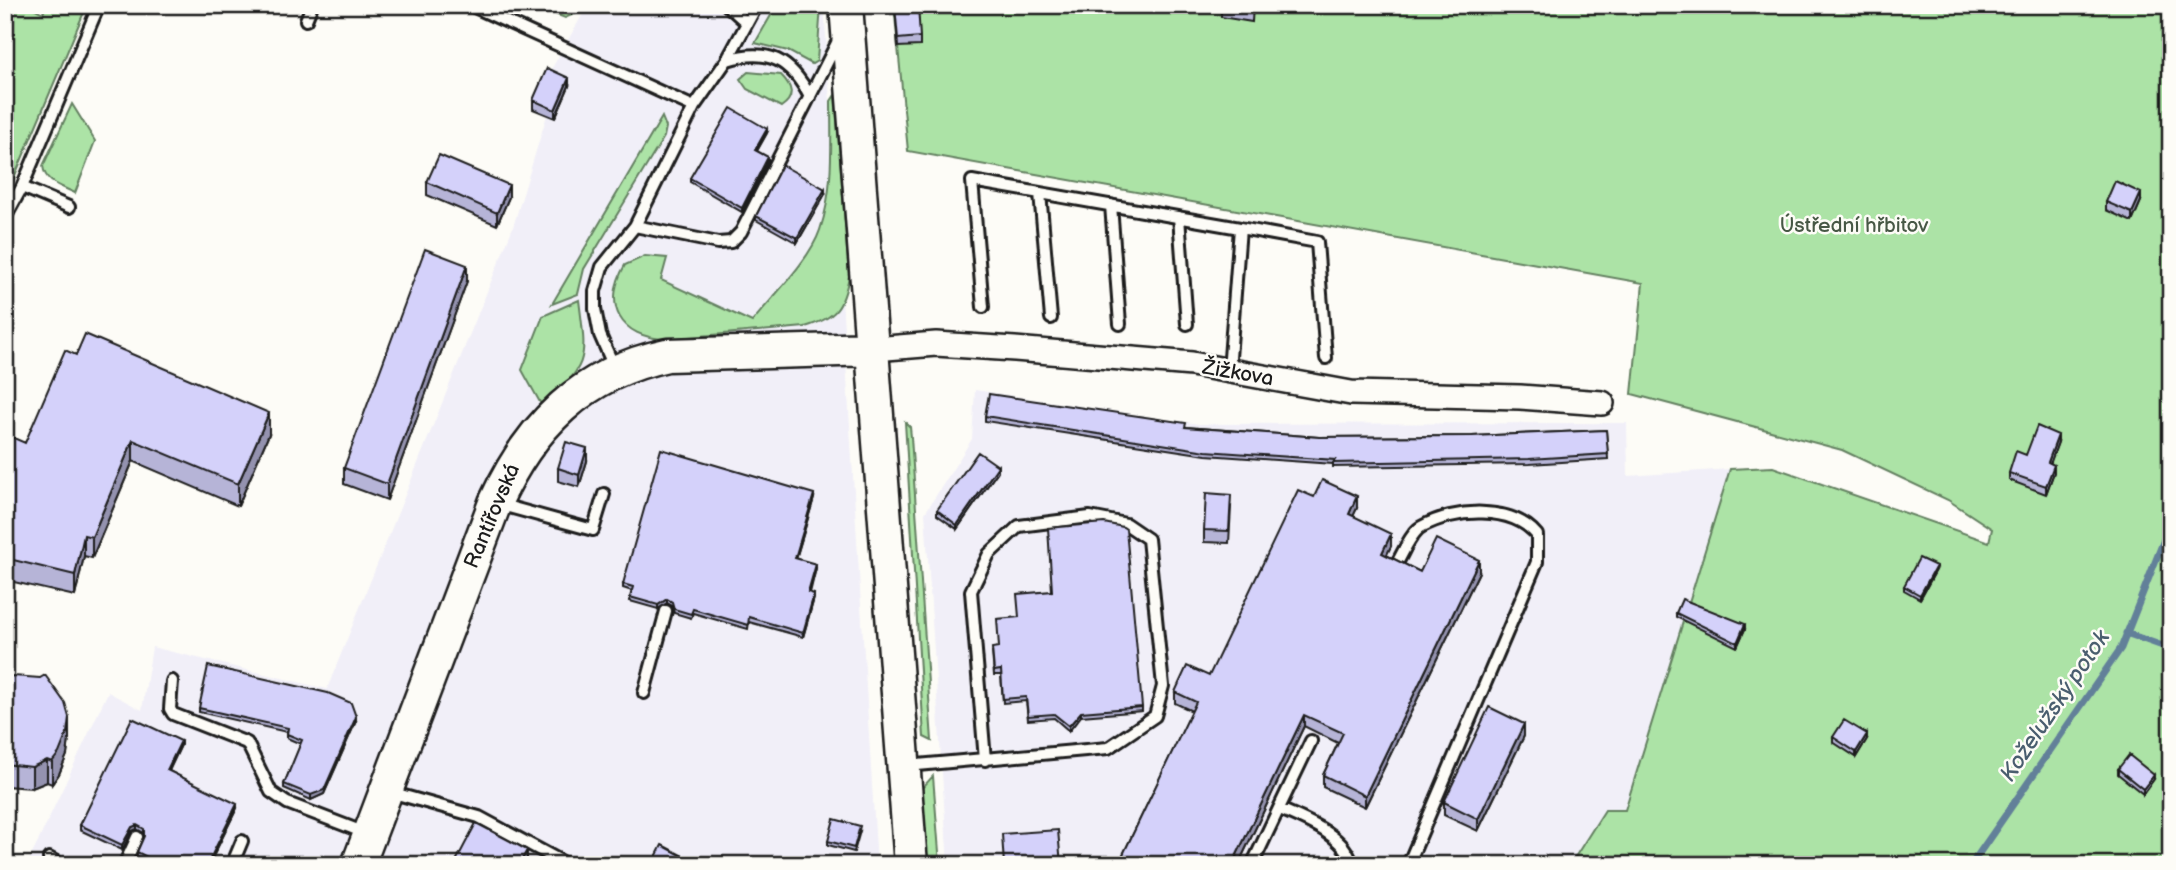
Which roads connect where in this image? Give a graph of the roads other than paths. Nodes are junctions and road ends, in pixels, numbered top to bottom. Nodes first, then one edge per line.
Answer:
1 (99, 5) edge
2 (312, 5) edge
3 (470, 5) edge
4 (727, 5) edge
5 (757, 5) edge
6 (847, 15) edge
7 (306, 20) dead end
8 (746, 22) junction
9 (727, 60) junction
10 (810, 97) junction
11 (694, 107) junction
12 (22, 187) junction
13 (1040, 193) junction
14 (1111, 205) junction
15 (69, 207) dead end
16 (1178, 217) junction
17 (5, 218) edge
18 (635, 226) junction
19 (1240, 228) junction
20 (983, 307) dead end
21 (1051, 318) dead end
22 (1120, 324) dead end
23 (1187, 324) dead end
24 (874, 349) junction
25 (1326, 358) dead end
26 (1229, 371) junction
27 (616, 372) junction
28 (1602, 403) dead end
29 (604, 494) dead end
30 (495, 503) junction
31 (1397, 563) edge
32 (666, 611) dead end
33 (172, 681) dead end
34 (644, 693) dead end
35 (1311, 741) dead end
36 (985, 760) junction
37 (904, 766) junction
38 (387, 791) junction
39 (1280, 808) junction
40 (370, 835) junction
41 (137, 837) dead end
42 (242, 841) dead end
43 (49, 858) dead end
44 (62, 865) edge
45 (124, 865) edge
46 (232, 865) edge
47 (358, 865) edge
48 (568, 865) edge
49 (911, 865) edge
50 (1252, 865) edge
51 (1352, 865) edge
52 (1408, 865) edge

1 - 12 lane
2 - 7 lane
3 - 11 lane
4 - 8 lane
5 - 8 lane
6 - 10 lane
6 - 24 main road
8 - 9 lane
9 - 10 lane
9 - 11 lane
10 - 18 lane
11 - 18 lane
12 - 15 lane
12 - 17 lane
13 - 14 lane
13 - 20 lane
13 - 21 lane
14 - 16 lane
14 - 22 lane
16 - 19 lane
16 - 23 lane
18 - 27 lane
19 - 25 lane
19 - 26 lane
24 - 26 street, Žižkova
24 - 27 main road, Rantířovská
24 - 37 main road
26 - 28 street, Žižkova
27 - 30 main road, Rantířovská
29 - 30 lane
30 - 38 main road, Rantířovská
31 - 52 lane
32 - 34 lane
33 - 40 lane
35 - 39 lane
36 - 36 lane
36 - 37 lane
37 - 49 main road
38 - 40 main road, Rantířovská
38 - 48 lane
39 - 50 lane
39 - 51 lane
40 - 47 main road, Rantířovská
41 - 45 lane
42 - 46 lane
43 - 44 lane

